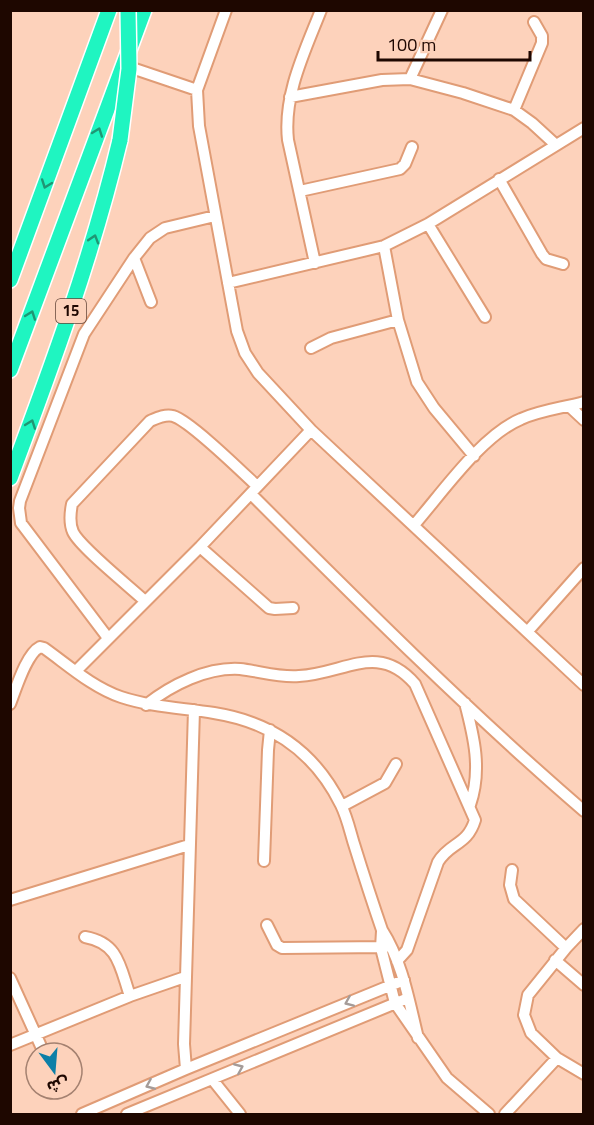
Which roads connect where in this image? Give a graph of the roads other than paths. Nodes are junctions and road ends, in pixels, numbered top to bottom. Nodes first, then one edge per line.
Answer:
1 (109, 10) edge
2 (128, 10) edge
3 (144, 10) edge
4 (226, 10) edge
5 (321, 10) edge
6 (442, 10) edge
7 (534, 21) dead end
8 (123, 64) junction
9 (410, 79) junction
10 (197, 90) junction
11 (290, 98) junction
12 (514, 110) junction
13 (584, 128) edge
14 (556, 145) junction
15 (412, 147) dead end
16 (499, 179) junction
17 (300, 191) junction
18 (215, 216) junction
19 (428, 224) junction
20 (384, 246) junction
21 (134, 258) junction
22 (315, 263) junction
23 (563, 264) dead end
24 (10, 280) edge
25 (228, 283) junction
26 (152, 302) dead end
27 (485, 317) dead end
28 (398, 320) junction
29 (311, 348) dead end
30 (10, 370) edge
31 (584, 402) edge
32 (568, 406) junction
33 (584, 420) edge
34 (311, 430) junction
35 (474, 456) junction
36 (10, 478) edge
37 (254, 490) junction
38 (414, 525) junction
39 (200, 547) junction
40 (584, 568) edge
41 (145, 601) junction
42 (293, 608) dead end
43 (528, 631) junction
44 (108, 638) junction
45 (76, 671) junction
46 (584, 685) edge
47 (465, 702) junction
48 (10, 704) edge
49 (146, 705) junction
50 (194, 710) junction
51 (270, 730) junction
52 (396, 764) dead end
53 (470, 805) junction
54 (342, 806) junction
55 (584, 811) edge
56 (189, 844) junction
57 (264, 861) dead end
58 (512, 870) dead end
59 (10, 900) edge
60 (267, 925) dead end
61 (584, 929) edge
62 (85, 937) dead end
63 (386, 946) junction
64 (566, 948) junction
65 (555, 960) junction
66 (397, 961) junction
67 (186, 977) junction
68 (10, 978) edge
69 (404, 980) junction
70 (389, 985) junction
71 (584, 985) edge
72 (129, 996) junction
73 (408, 998) junction
74 (395, 1003) junction
75 (37, 1036) junction
76 (418, 1038) junction
77 (39, 1041) edge
78 (10, 1045) edge
79 (557, 1058) junction
80 (186, 1069) junction
81 (584, 1074) edge
82 (212, 1079) junction
83 (82, 1114) edge
84 (127, 1114) edge
85 (240, 1114) edge
86 (489, 1114) edge
87 (505, 1114) edge

1 -> 24 highway
36 -> 2 highway, 15, bridge
3 - 8 highway
4 - 10 street
5 - 11 street
6 - 9 street
7 - 12 street
8 - 10 street
30 -> 8 highway
9 - 11 street
9 - 12 street
10 - 18 street
11 - 17 street
12 - 14 street
13 - 14 street
14 - 16 street
15 - 17 street
16 - 19 street
16 - 23 street
17 - 22 street
18 - 21 street
18 - 25 street
19 - 20 street
19 - 27 street
20 - 22 street
20 - 28 street
21 - 26 street
21 - 44 street
22 - 25 street
25 - 34 street
28 - 29 street
28 - 35 street
31 - 32 street
32 - 33 street
32 - 35 street
34 - 37 street
34 - 38 street
35 - 38 street
37 - 39 street
37 - 41 street
37 - 47 street
38 - 43 street
39 - 41 street
39 - 42 street
40 - 43 street
41 - 44 street
43 - 46 street
44 - 45 street
45 - 48 street
45 - 49 street
47 - 53 street
47 - 55 street
49 - 50 street
49 - 53 street
50 - 51 street
50 - 56 street
51 - 54 street
51 - 57 street
52 - 54 street
53 - 66 street
54 - 63 street
56 - 59 street
56 - 67 street
58 - 64 street
60 - 63 street
61 - 64 street
62 - 72 street
63 - 66 street
63 - 70 street
64 - 65 street
65 - 71 street
65 - 79 street
66 - 69 street
67 - 72 street
67 - 80 street
68 - 75 street
69 - 70 street
69 - 73 street
70 - 74 street
70 -> 80 street
72 - 75 street
73 - 74 street
73 - 76 street
74 - 76 street
82 -> 74 street
75 - 77 street
75 - 78 street
76 - 86 street
79 - 81 street
79 - 87 street
80 -> 83 street
82 - 84 street
82 - 85 street

